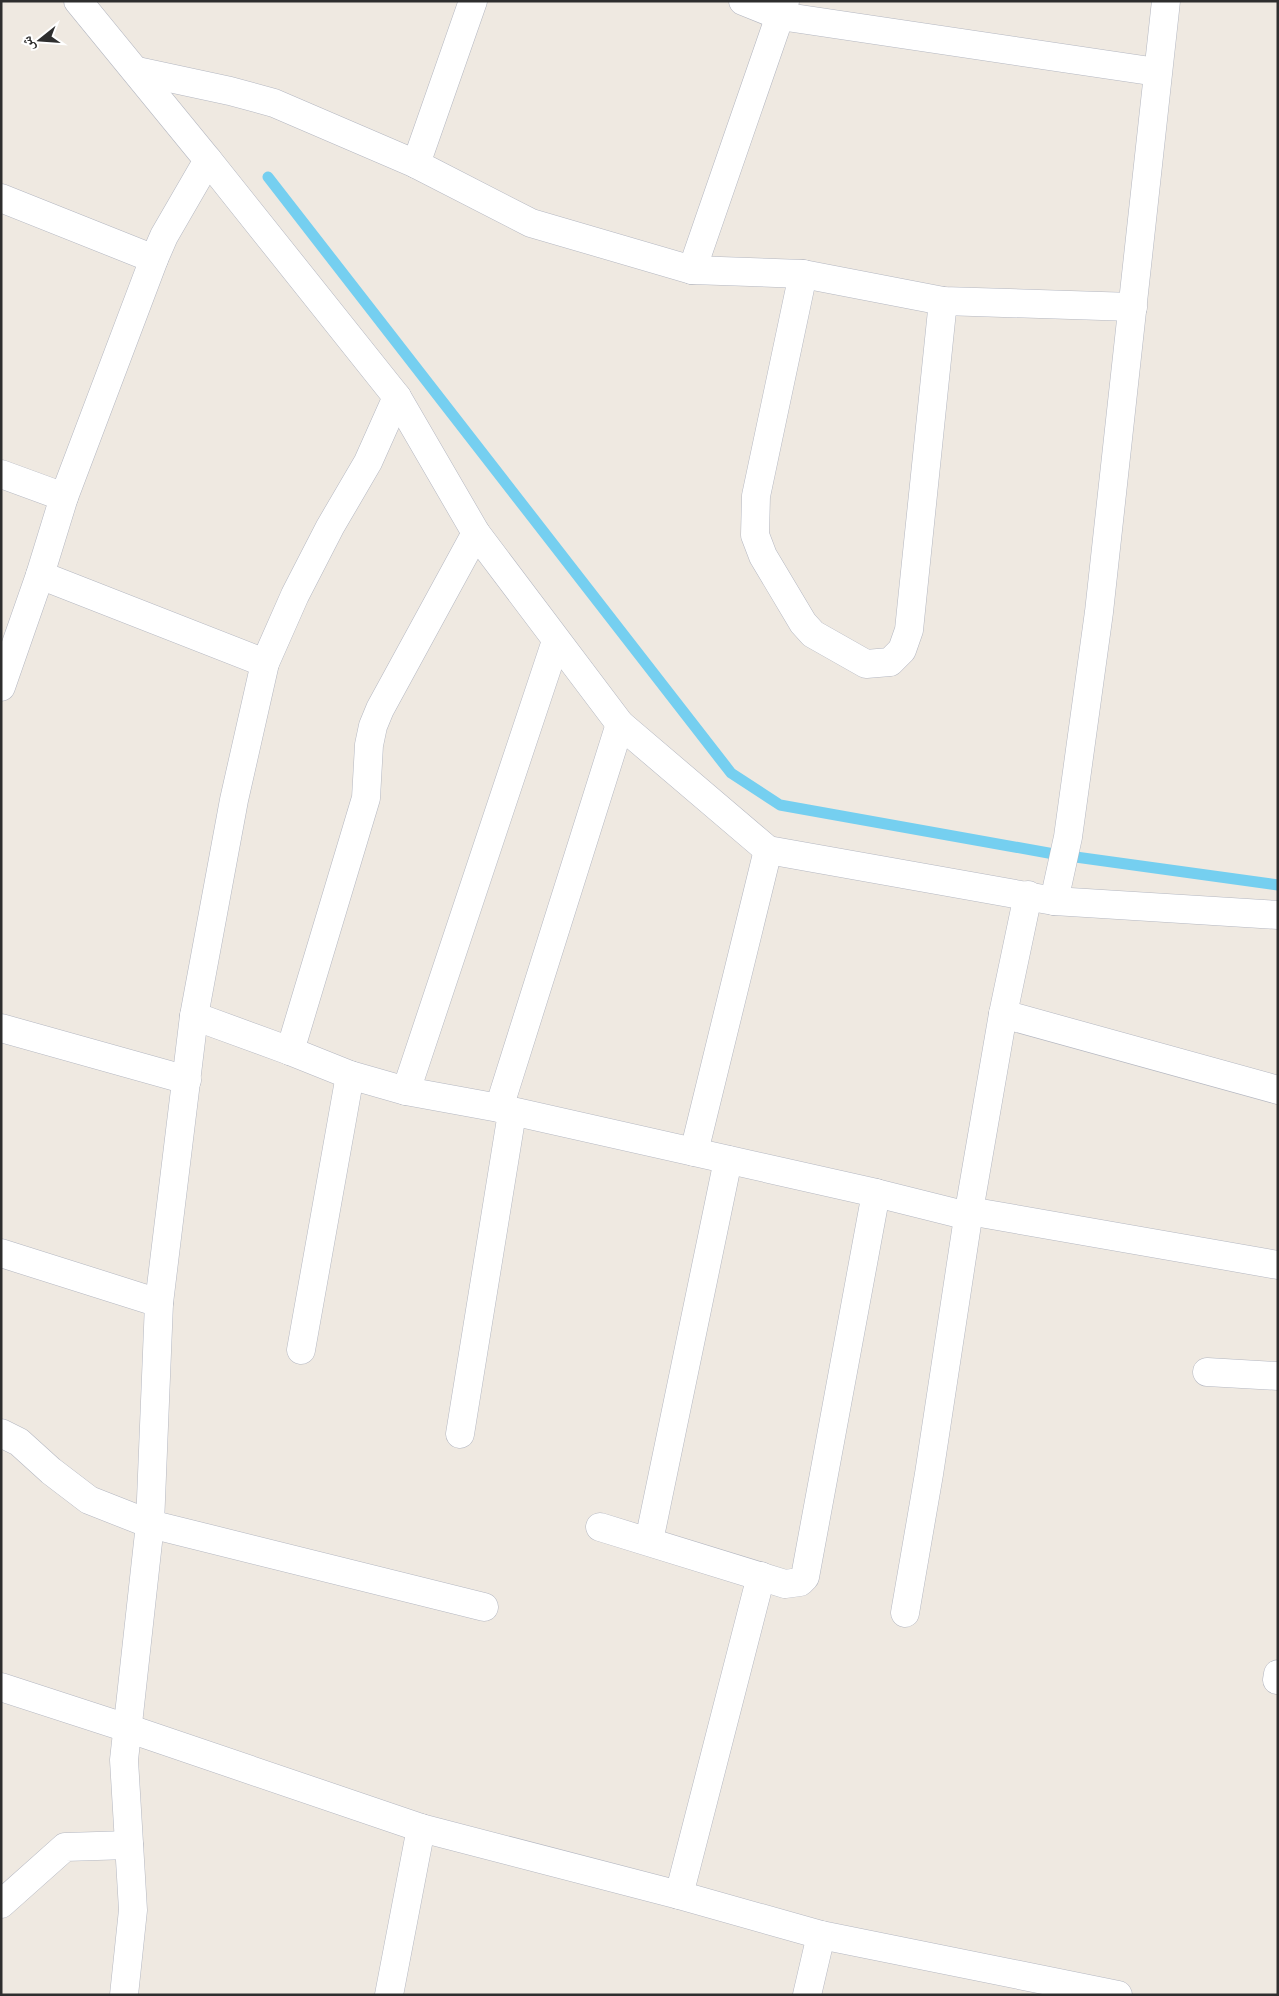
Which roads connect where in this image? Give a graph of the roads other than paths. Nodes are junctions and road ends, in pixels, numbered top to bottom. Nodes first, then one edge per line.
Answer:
1 (78, 1) edge
2 (473, 1) edge
3 (743, 1) edge
4 (1166, 1) edge
5 (782, 9) edge
6 (137, 71) junction
7 (1157, 72) junction
8 (208, 160) junction
9 (416, 164) junction
10 (1, 198) edge
11 (154, 259) junction
12 (692, 270) junction
13 (803, 274) junction
14 (943, 302) junction
15 (1133, 307) junction
16 (397, 397) junction
17 (1, 474) edge
18 (64, 496) junction
19 (476, 533) junction
20 (40, 575) junction
21 (556, 641) junction
22 (265, 663) junction
23 (1, 687) edge
24 (620, 724) junction
25 (768, 850) junction
26 (1028, 895) junction
27 (1054, 900) junction
28 (1278, 916) edge
29 (1003, 1014) junction
30 (194, 1016) junction
31 (1, 1028) edge
32 (290, 1051) junction
33 (350, 1075) junction
34 (187, 1080) junction
35 (1278, 1090) edge
36 (406, 1092) junction
37 (506, 1111) junction
38 (694, 1152) junction
39 (728, 1160) junction
40 (876, 1193) junction
41 (968, 1214) junction
42 (1, 1253) edge
43 (1278, 1265) edge
44 (159, 1303) junction
45 (301, 1350) dead end
46 (1208, 1372) dead end
47 (1278, 1376) edge
48 (1, 1433) edge
49 (460, 1434) dead end
50 (150, 1524) junction
51 (600, 1527) dead end
52 (649, 1541) junction
53 (761, 1576) junction
54 (484, 1607) dead end
55 (904, 1613) dead end
56 (1, 1687) edge
57 (127, 1728) junction
58 (421, 1828) junction
59 (130, 1845) junction
60 (679, 1895) junction
61 (1, 1904) edge
62 (821, 1934) junction
63 (124, 1995) edge
64 (389, 1995) edge
65 (807, 1995) edge
66 (1118, 1995) edge

1 - 6 street
2 - 9 street
3 - 5 street
4 - 7 street
5 - 7 street
5 - 12 street
6 - 8 street
6 - 9 street
7 - 15 street
8 - 11 street
8 - 16 street
9 - 12 street
10 - 11 street
11 - 18 street
12 - 13 street
13 - 14 street
13 - 14 street
14 - 15 street
15 - 27 street
16 - 19 street
16 - 22 street
17 - 18 street
18 - 20 street
19 - 21 street
19 - 32 street
20 - 22 street
20 - 23 street
21 - 24 street
21 - 36 street
22 - 30 street
24 - 25 street
24 - 37 street
25 - 26 street
25 - 38 street
26 - 27 street
26 - 29 street
27 - 28 street
29 - 35 street
29 - 41 street
30 - 32 street
30 - 34 street
31 - 34 street
32 - 33 street
33 - 36 street
33 - 45 street
34 - 44 street
36 - 37 street
37 - 38 street
37 - 49 street
38 - 39 street
39 - 40 street
39 - 52 street
40 - 41 street
40 - 53 street
41 - 43 street
41 - 55 street
42 - 44 street
44 - 50 street
46 - 47 street
48 - 50 street
50 - 54 street
50 - 57 street
51 - 52 street
52 - 53 street
53 - 60 street
56 - 57 street
57 - 58 street
57 - 59 street
58 - 60 street
58 - 64 street
59 - 61 street
59 - 63 street
60 - 62 street
62 - 65 street
62 - 66 street

